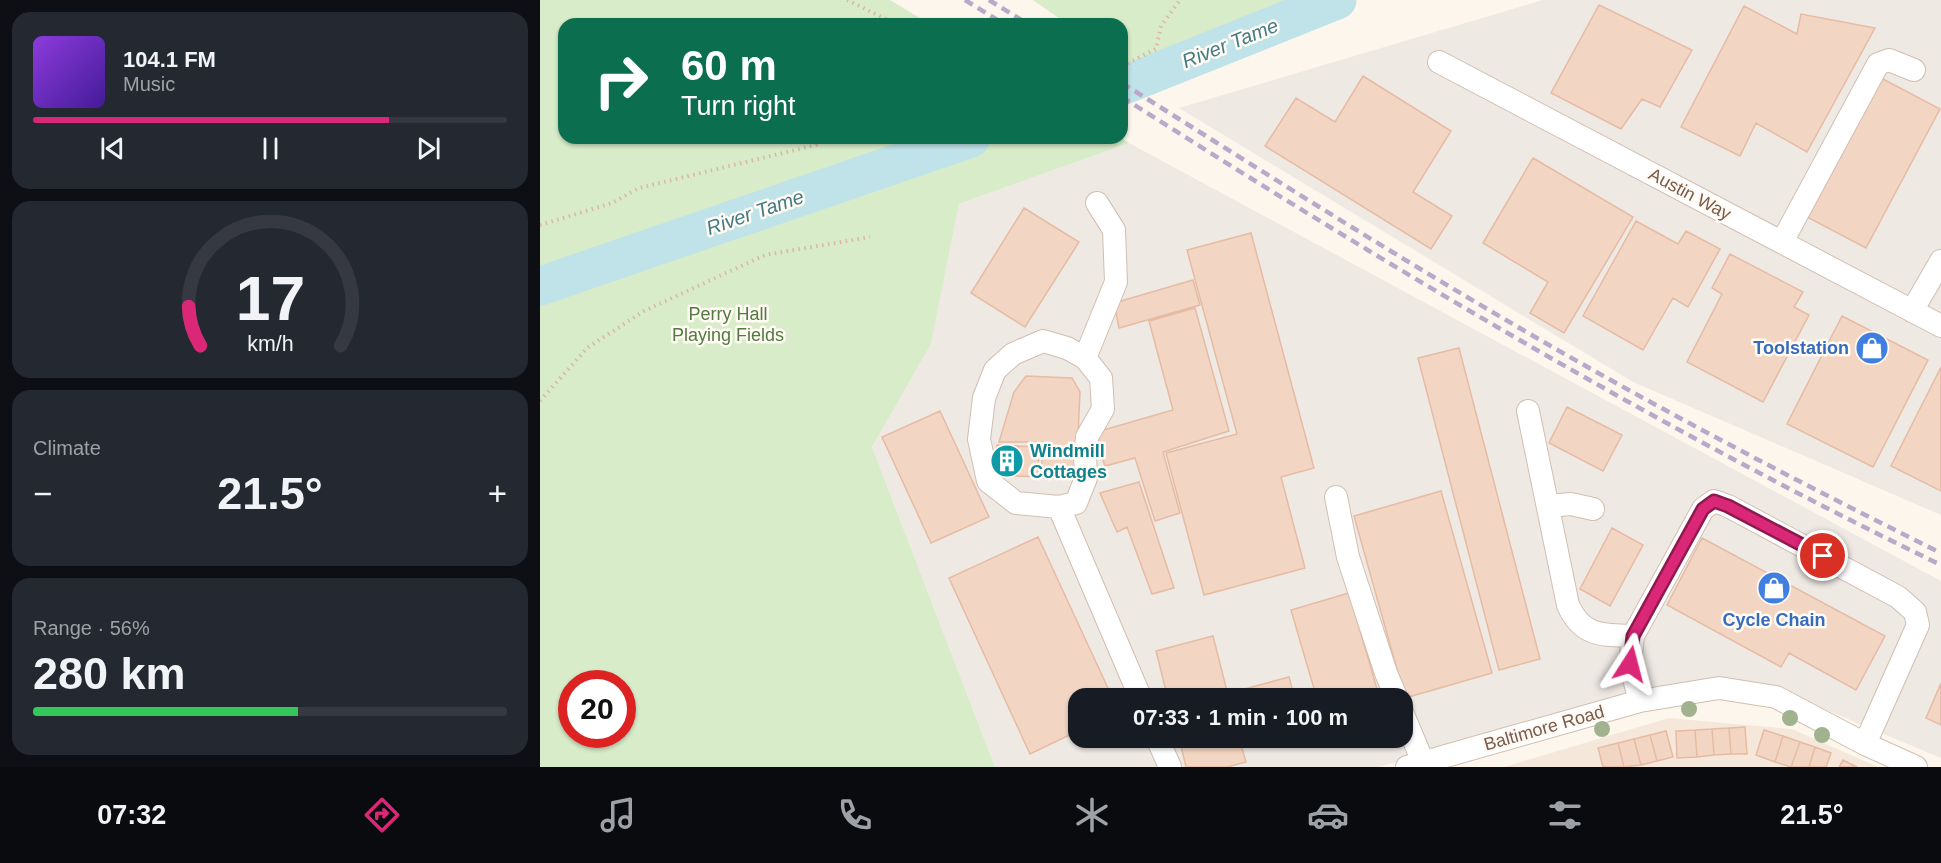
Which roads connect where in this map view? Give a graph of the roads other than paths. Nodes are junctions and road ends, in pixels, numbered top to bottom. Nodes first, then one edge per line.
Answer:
1 (1439, 62) dead end
2 (1914, 69) dead end
3 (1097, 203) dead end
4 (1782, 242) junction
5 (1941, 261) edge
6 (1912, 311) junction
7 (1941, 326) edge
8 (1085, 358) junction
9 (1528, 411) dead end
10 (1336, 497) dead end
11 (1548, 506) junction
12 (1059, 507) junction
13 (1593, 509) dead end
14 (1633, 636) junction
15 (1136, 688) edge
16 (1392, 688) edge
17 (1640, 701) junction
18 (1865, 744) junction
19 (1161, 748) edge
20 (1411, 748) edge
21 (1415, 765) edge
22 (1170, 767) edge
23 (1916, 767) edge

1 - 4 street, Austin Way
2 - 4 street
3 - 8 street
4 - 6 street, Austin Way
5 - 6 street
6 - 7 street, Austin Way
8 - 12 street
8 - 12 street
9 - 11 street
10 - 16 street
11 - 13 street
11 - 14 street
12 - 15 street
14 - 17 street
14 - 18 street
17 - 18 street, Baltimore Road
17 - 21 street, Baltimore Road
18 - 23 street, Baltimore Road
19 - 22 street
20 - 21 street

